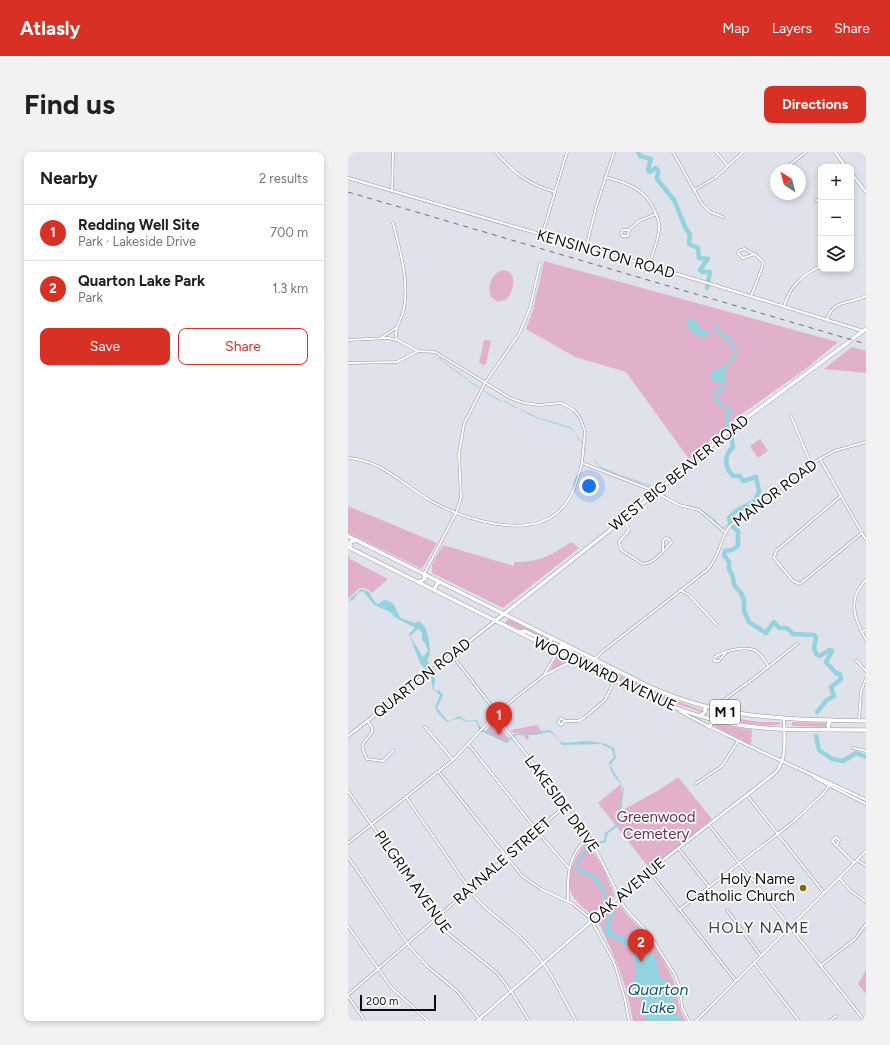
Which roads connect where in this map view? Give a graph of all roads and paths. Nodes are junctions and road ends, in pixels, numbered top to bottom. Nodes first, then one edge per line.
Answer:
1 (393, 152) edge
2 (496, 152) edge
3 (567, 152) edge
4 (614, 152) edge
5 (673, 152) edge
6 (716, 152) edge
7 (743, 152) edge
8 (806, 152) edge
9 (834, 152) edge
10 (791, 164) edge
11 (844, 164) edge
12 (728, 166) junction
13 (605, 177) junction
14 (348, 178) edge
15 (854, 178) edge
16 (694, 190) junction
17 (392, 191) junction
18 (556, 192) junction
19 (866, 192) edge
20 (656, 214) junction
21 (723, 217) dead end
22 (393, 223) dead end
23 (629, 230) dead end
24 (542, 236) junction
25 (586, 248) junction
26 (755, 254) junction
27 (540, 264) dead end
28 (649, 267) junction
29 (818, 268) edge
30 (751, 296) junction
31 (866, 296) edge
32 (784, 306) junction
33 (827, 319) junction
34 (398, 326) junction
35 (865, 330) edge
36 (380, 338) junction
37 (348, 340) edge
38 (397, 340) junction
39 (418, 351) junction
40 (348, 363) edge
41 (485, 383) junction
42 (790, 416) dead end
43 (866, 442) edge
44 (348, 458) edge
45 (820, 459) junction
46 (582, 463) junction
47 (811, 464) junction
48 (656, 493) junction
49 (841, 496) junction
50 (456, 513) junction
51 (624, 519) junction
52 (725, 532) junction
53 (862, 533) junction
54 (348, 536) edge
55 (356, 540) junction
56 (866, 540) edge
57 (349, 548) edge
58 (663, 550) junction
59 (424, 574) junction
60 (866, 580) edge
61 (419, 582) junction
62 (440, 582) junction
63 (686, 586) junction
64 (434, 590) junction
65 (680, 590) junction
66 (687, 593) junction
67 (504, 614) junction
68 (495, 621) junction
69 (717, 625) dead end
70 (866, 630) edge
71 (518, 632) junction
72 (862, 632) junction
73 (552, 638) junction
74 (866, 640) edge
75 (797, 644) dead end
76 (557, 652) junction
77 (579, 652) junction
78 (726, 652) junction
79 (452, 655) junction
80 (595, 659) junction
81 (574, 660) junction
82 (856, 660) dead end
83 (769, 666) junction
84 (866, 672) edge
85 (543, 676) junction
86 (866, 679) edge
87 (615, 680) junction
88 (705, 707) junction
89 (676, 708) junction
90 (715, 710) junction
91 (496, 714) junction
92 (734, 714) junction
93 (700, 716) junction
94 (784, 719) junction
95 (714, 720) junction
96 (832, 720) junction
97 (367, 721) junction
98 (859, 721) junction
99 (866, 721) edge
100 (565, 722) dead end
101 (729, 723) junction
102 (425, 727) dead end
103 (709, 727) junction
104 (784, 729) junction
105 (829, 730) junction
106 (866, 730) edge
107 (348, 736) edge
108 (738, 741) junction
109 (469, 745) junction
110 (853, 748) dead end
111 (394, 750) dead end
112 (866, 751) edge
113 (453, 760) junction
114 (782, 762) junction
115 (439, 772) junction
116 (695, 784) dead end
117 (830, 784) junction
118 (348, 791) edge
119 (746, 795) junction
120 (406, 797) junction
121 (866, 802) edge
122 (566, 805) junction
123 (372, 824) junction
124 (709, 825) junction
125 (537, 831) junction
126 (777, 834) junction
127 (589, 836) junction
128 (348, 843) edge
129 (837, 846) dead end
130 (678, 848) junction
131 (866, 851) edge
132 (348, 856) edge
133 (506, 858) junction
134 (857, 860) junction
135 (739, 863) junction
136 (854, 863) junction
137 (866, 866) edge
138 (569, 868) junction
139 (649, 872) junction
140 (839, 878) junction
141 (709, 887) junction
142 (469, 890) junction
143 (824, 893) junction
144 (619, 897) junction
145 (568, 900) junction
146 (866, 902) edge
147 (679, 910) junction
148 (727, 910) dead end
149 (436, 919) junction
150 (592, 921) junction
151 (866, 924) edge
152 (348, 926) edge
153 (790, 927) junction
154 (408, 944) junction
155 (761, 956) junction
156 (754, 963) junction
157 (543, 964) junction
158 (820, 966) junction
159 (378, 970) junction
160 (736, 981) junction
161 (512, 991) junction
162 (348, 996) edge
163 (836, 1016) dead end
164 (479, 1020) edge
165 (864, 1020) edge
166 (365, 1021) edge
167 (428, 1021) edge
168 (529, 1021) edge
169 (576, 1021) edge
170 (629, 1021) edge
171 (689, 1021) edge
172 (696, 1021) edge
173 (799, 1021) edge
174 (830, 1021) edge

1 - 17 street
2 - 18 street
3 - 18 street
4 - 13 street
5 - 16 street
6 - 12 street
7 - 12 street
8 - 10 street
9 - 11 street
12 - 16 street
13 - 20 street
13 - 25 street
14 - 17 street, KENSINGTON ROAD
15 - 19 street
16 - 21 street
17 - 24 street, KENSINGTON ROAD
18 - 24 street
20 - 23 street
20 - 28 street
22 - 34 street
24 - 25 street, KENSINGTON ROAD
25 - 28 street, KENSINGTON ROAD
26 - 26 street
26 - 30 street
27 - 41 street
28 - 30 street, KENSINGTON ROAD
29 - 32 street
30 - 32 street, KENSINGTON ROAD
31 - 33 street
32 - 33 street, KENSINGTON ROAD
33 - 35 street, KENSINGTON ROAD
34 - 36 street
34 - 38 street
35 - 48 main road, WEST BIG BEAVER ROAD
36 - 37 street
36 - 38 street
38 - 39 street
39 - 40 street
39 - 41 street
41 - 46 street
41 - 50 street
42 - 47 street
43 - 45 street, MANOR ROAD
44 - 50 street
45 - 47 street, MANOR ROAD
45 - 49 street
46 - 48 street
46 - 50 street
47 - 52 street, MANOR ROAD
48 - 51 main road, WEST BIG BEAVER ROAD
48 - 52 street
49 - 53 street
49 - 53 street
50 - 59 street
51 - 58 street
51 - 67 main road, WEST BIG BEAVER ROAD
52 - 63 street, MANOR ROAD
53 - 56 street
54 - 55 main road, WOODWARD AVENUE / M 1
55 - 57 main road
55 - 59 main road, WOODWARD AVENUE / M 1
57 - 61 main road, M 1
58 - 58 street
59 - 61 main road
59 - 62 main road, WOODWARD AVENUE / M 1
60 - 72 street
61 - 64 main road, M 1
62 - 64 main road
62 - 67 main road, WOODWARD AVENUE / M 1
63 - 65 street, MANOR ROAD
63 - 66 street
64 - 68 main road, WOODWARD AVENUE / M 1
65 - 66 street
65 - 80 street, MANOR ROAD
66 - 69 street
67 - 68 main road, WEST BIG BEAVER ROAD
67 - 73 main road, WOODWARD AVENUE / M 1
68 - 71 main road, WOODWARD AVENUE / M 1
68 - 79 street, QUARTON ROAD
70 - 72 street
71 - 73 main road
71 - 76 main road, WOODWARD AVENUE / M 1
72 - 74 street
73 - 77 main road, WOODWARD AVENUE / M 1
75 - 83 street
76 - 77 main road
76 - 81 main road, WOODWARD AVENUE / M 1
76 - 85 street
77 - 80 main road, M 1
78 - 78 street
78 - 83 street
79 - 91 street, LAKESIDE DRIVE
79 - 97 street, QUARTON ROAD
80 - 88 main road, WOODWARD AVENUE / M 1
81 - 85 street
81 - 87 main road, WOODWARD AVENUE / M 1
82 - 84 street
83 - 90 street
85 - 91 street
86 - 98 street
87 - 89 main road, WOODWARD AVENUE / M 1
87 - 100 street
88 - 90 main road, WOODWARD AVENUE / M 1
88 - 93 main road
89 - 93 main road, WOODWARD AVENUE / M 1
89 - 103 street
90 - 92 main road, WOODWARD AVENUE / M 1
91 - 109 street
91 - 122 street, LAKESIDE DRIVE
92 - 94 main road, WOODWARD AVENUE / M 1
92 - 101 main road
93 - 95 main road, WOODWARD AVENUE / M 1
94 - 96 main road, WOODWARD AVENUE / M 1
94 - 104 street
95 - 101 main road, WOODWARD AVENUE / M 1
95 - 103 main road
96 - 98 main road, WOODWARD AVENUE / M 1
96 - 105 main road
97 - 107 street, QUARTON ROAD
97 - 111 street
98 - 99 main road, WOODWARD AVENUE / M 1
101 - 104 main road, WOODWARD AVENUE / M 1
102 - 113 street
103 - 108 street
104 - 105 main road, WOODWARD AVENUE / M 1
104 - 114 street
105 - 106 main road, WOODWARD AVENUE / M 1
108 - 114 street
108 - 116 street
109 - 113 street
109 - 125 street
110 - 112 street
113 - 115 street
114 - 117 street
114 - 119 street, OAK AVENUE
115 - 120 street
115 - 133 street
117 - 121 street
117 - 126 street
118 - 123 street, PILGRIM AVENUE
119 - 124 street, OAK AVENUE
119 - 126 street
120 - 123 street
120 - 142 street
122 - 125 street, RAYNALE STREET
122 - 127 street, LAKESIDE DRIVE
123 - 128 street
123 - 149 street, PILGRIM AVENUE
124 - 130 street, OAK AVENUE
124 - 135 street
125 - 133 street, RAYNALE STREET
125 - 138 street
126 - 135 street
126 - 143 street
127 - 138 street
127 - 144 street, LAKESIDE DRIVE
129 - 136 street
130 - 139 street, OAK AVENUE
130 - 141 street
131 - 134 street
132 - 154 street
133 - 142 street, RAYNALE STREET
133 - 145 street
134 - 136 street
134 - 137 street
135 - 141 street
135 - 153 street
136 - 140 street
138 - 145 street
139 - 144 street, OAK AVENUE
139 - 147 street
140 - 143 street
140 - 146 street
141 - 147 street
142 - 149 street, RAYNALE STREET
142 - 157 street
143 - 153 street
144 - 150 street, OAK AVENUE
144 - 171 street, LAKESIDE DRIVE
145 - 150 street
147 - 160 street
148 - 155 street
149 - 154 street, RAYNALE STREET
149 - 161 street, PILGRIM AVENUE
150 - 157 street, OAK AVENUE
150 - 170 street
151 - 158 street
152 - 159 street
153 - 155 street
153 - 158 street
154 - 159 street, RAYNALE STREET
154 - 164 street
155 - 156 street
156 - 160 street
156 - 173 street
157 - 161 street, OAK AVENUE
157 - 169 street
158 - 165 street
159 - 162 street, RAYNALE STREET
159 - 167 street
160 - 172 street
161 - 164 street, OAK AVENUE
161 - 168 street, PILGRIM AVENUE
162 - 166 street
163 - 174 street

